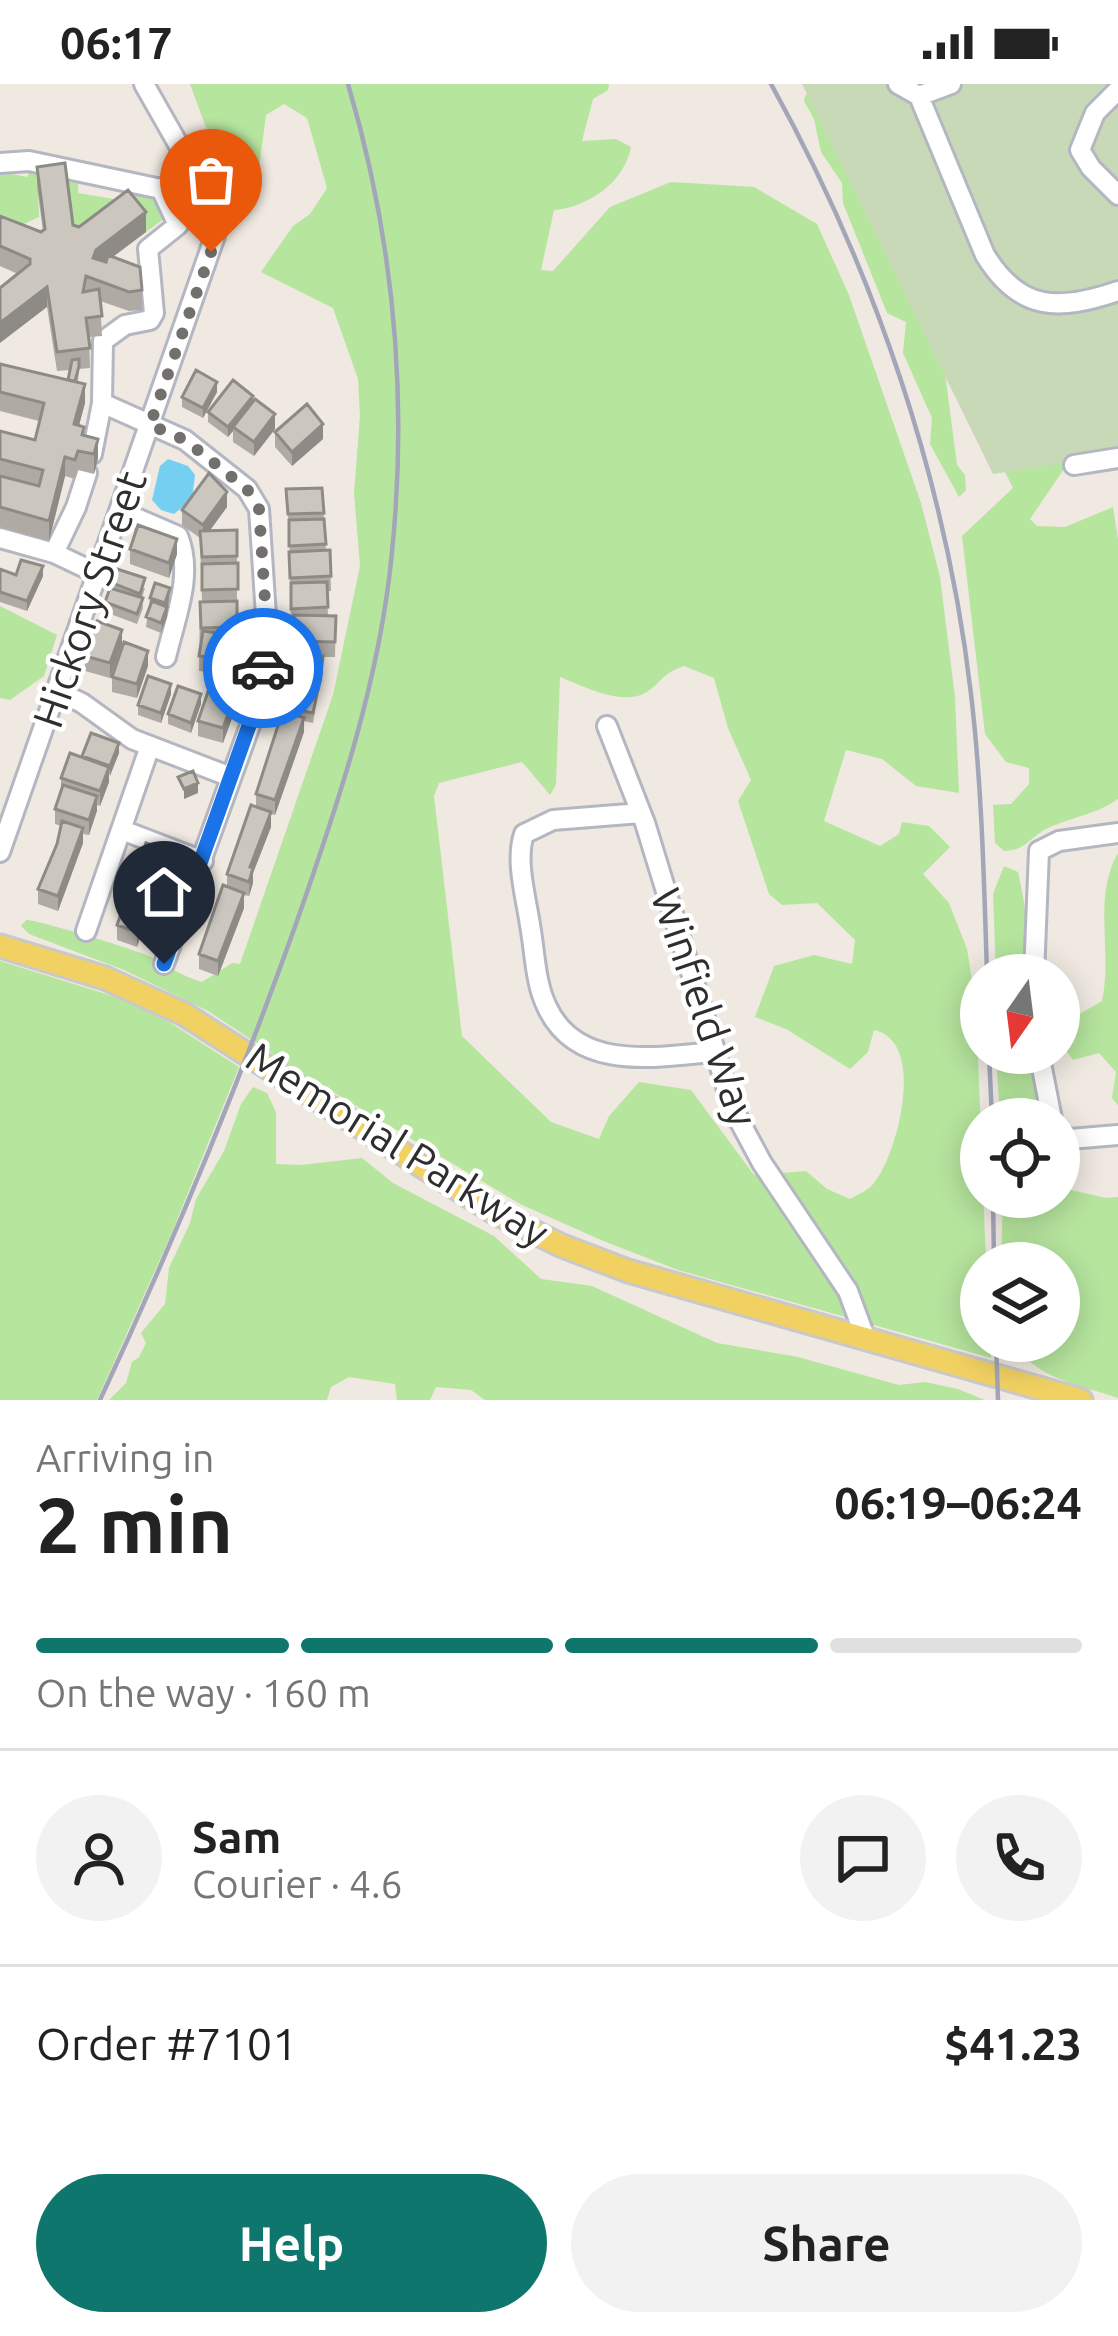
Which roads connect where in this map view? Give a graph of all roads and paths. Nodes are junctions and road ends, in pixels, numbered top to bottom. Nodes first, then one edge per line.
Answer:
1 (144, 84) edge
2 (898, 84) edge
3 (951, 84) edge
4 (1118, 90) edge
5 (920, 96) junction
6 (0, 163) edge
7 (194, 172) junction
8 (161, 189) junction
9 (1118, 195) edge
10 (1118, 291) edge
11 (102, 403) junction
12 (150, 425) junction
13 (1118, 458) edge
14 (1074, 464) dead end
15 (120, 511) junction
16 (0, 538) edge
17 (54, 553) junction
18 (98, 574) junction
19 (166, 657) dead end
20 (57, 692) junction
21 (607, 726) dead end
22 (149, 746) junction
23 (230, 776) junction
24 (641, 813) junction
25 (122, 830) junction
26 (1118, 833) edge
27 (0, 852) edge
28 (202, 861) junction
29 (86, 931) dead end
30 (0, 946) edge
31 (1035, 954) edge
32 (164, 964) dead end
33 (713, 1052) junction
34 (1118, 1135) edge
35 (1080, 1140) edge
36 (865, 1337) junction
37 (1081, 1400) edge

1 - 7 street, Hickory Street
2 - 5 street
3 - 5 street
4 - 9 street
5 - 10 street
6 - 8 street
7 - 8 street
7 - 12 street, Hickory Street
8 - 11 street
11 - 12 street
11 - 17 street
12 - 15 street, Hickory Street
12 - 23 street
13 - 14 street
15 - 18 street, Hickory Street
15 - 19 street
16 - 17 street
17 - 18 street
18 - 20 street, Hickory Street
20 - 22 street
20 - 27 street, Hickory Street
21 - 24 street, Winfield Way
22 - 23 street
22 - 25 street
23 - 28 street
24 - 33 street, Winfield Way
24 - 33 street
25 - 28 street
25 - 29 street
26 - 31 street
28 - 32 street
30 - 36 main road, Memorial Parkway
33 - 36 street, Winfield Way
34 - 35 street
36 - 37 main road, Memorial Parkway

